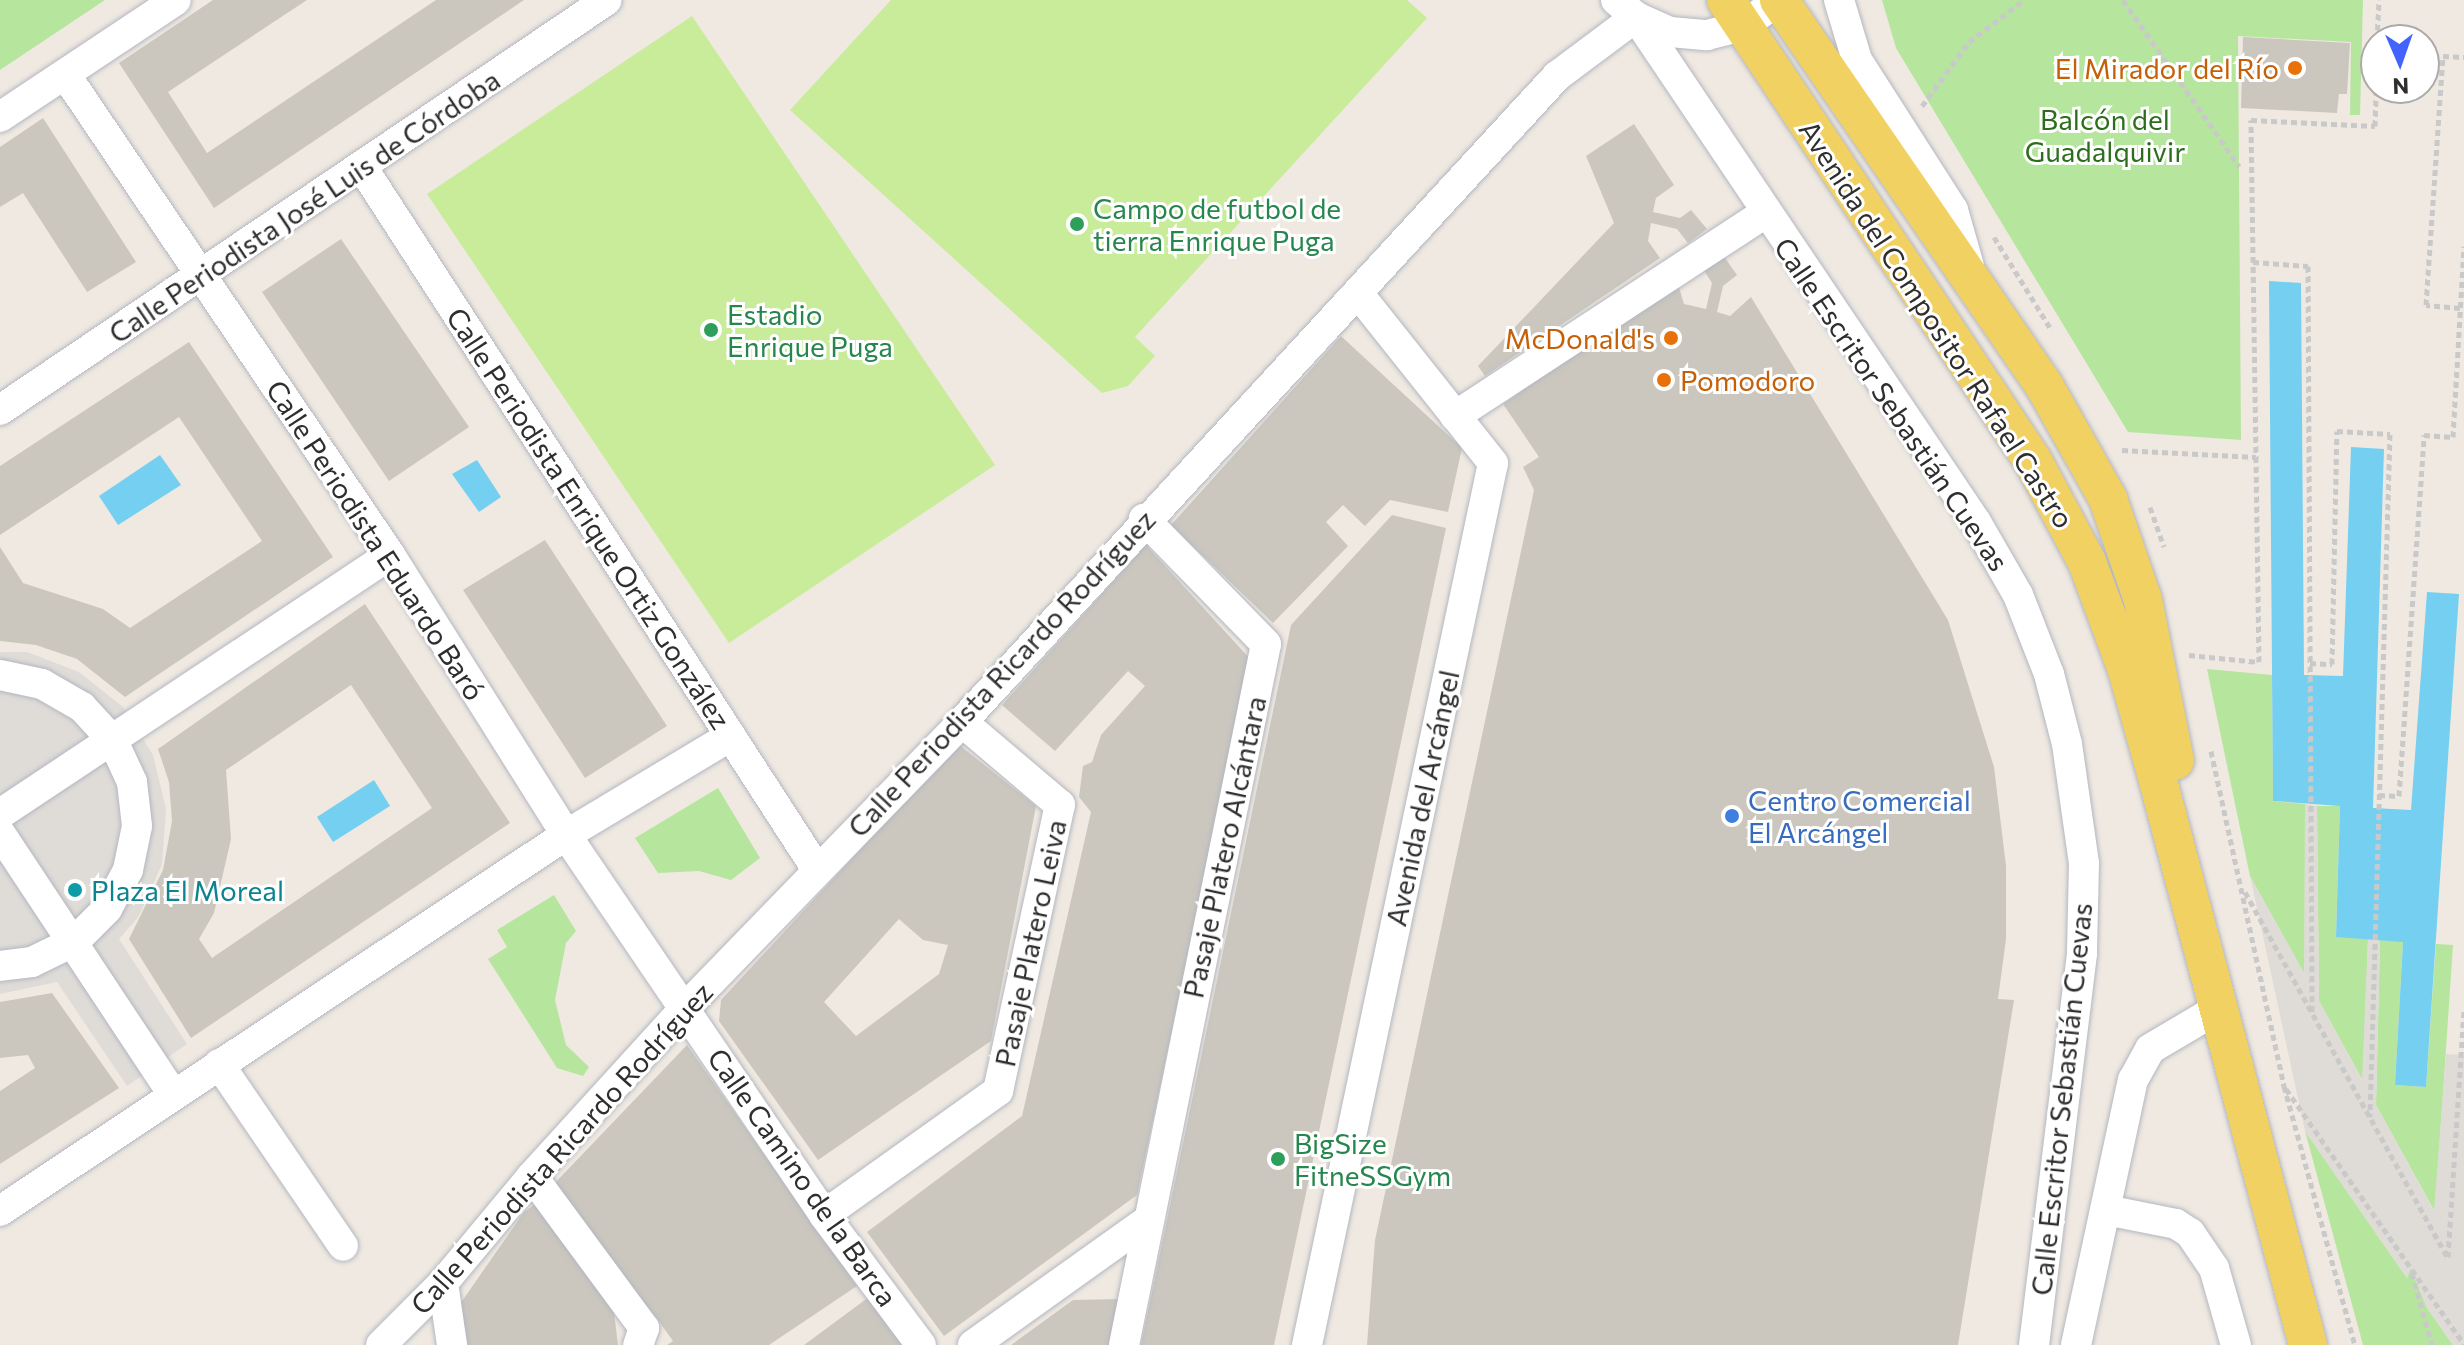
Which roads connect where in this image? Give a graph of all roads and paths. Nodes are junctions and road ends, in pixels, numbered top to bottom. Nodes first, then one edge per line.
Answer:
1 (176, 0) edge
2 (607, 0) edge
3 (1779, 0) edge
4 (1839, 0) edge
5 (2024, 0) edge
6 (2123, 0) edge
7 (2379, 0) edge
8 (1626, 9) edge
9 (1734, 13) edge
10 (2378, 24) edge
11 (2464, 57) edge
12 (65, 74) junction
13 (2376, 104) edge
14 (1917, 113) dead end
15 (0, 117) edge
16 (2239, 166) dead end
17 (362, 167) junction
18 (1765, 213) junction
19 (2464, 246) edge
20 (2253, 262) junction
21 (201, 277) junction
22 (1358, 293) junction
23 (1978, 295) junction
24 (2460, 308) junction
25 (0, 410) edge
26 (1455, 416) junction
27 (2122, 450) dead end
28 (2256, 457) junction
29 (1144, 519) junction
30 (390, 555) junction
31 (2189, 655) dead end
32 (2310, 663) junction
33 (0, 675) edge
34 (962, 722) junction
35 (731, 736) junction
36 (113, 741) junction
37 (2379, 795) junction
38 (0, 814) edge
39 (0, 833) edge
40 (566, 835) junction
41 (816, 868) junction
42 (2242, 887) dead end
43 (75, 941) junction
44 (0, 966) edge
45 (2218, 996) junction
46 (686, 1007) junction
47 (2464, 1010) edge
48 (2312, 1013) junction
49 (219, 1064) junction
50 (173, 1094) junction
51 (2461, 1102) edge
52 (2370, 1117) junction
53 (532, 1176) junction
54 (2106, 1210) junction
55 (0, 1211) edge
56 (824, 1215) junction
57 (1148, 1220) junction
58 (343, 1246) dead end
59 (2410, 1266) junction
60 (443, 1283) junction
61 (2464, 1325) edge
62 (2455, 1332) junction
63 (2464, 1344) edge
64 (381, 1345) edge
65 (452, 1345) edge
66 (638, 1345) edge
67 (921, 1345) edge
68 (973, 1345) edge
69 (1124, 1345) edge
70 (1307, 1345) edge
71 (2034, 1345) edge
72 (2076, 1345) edge
73 (2236, 1345) edge
74 (2308, 1345) edge
75 (2355, 1345) edge
76 (2432, 1345) edge

1 - 12 street
2 - 17 street, Calle Periodista José Luis de Córdoba
3 - 9 street
3 - 23 main road, Avenida del Compositor Rafael Castro
4 - 23 street, Avenida del Compositor Rafael Castro
5 - 14 path
6 - 16 path
7 - 10 path
8 - 9 street
8 - 18 street, Calle Escritor Sebastián Cuevas
8 - 22 street, Calle Periodista Ricardo Rodríguez
9 - 45 main road, Avenida del Compositor Rafael Castro
11 - 24 path
12 - 15 street
12 - 21 street, Calle Periodista Eduardo Baró
13 - 20 path
17 - 21 street, Calle Periodista José Luis de Córdoba
17 - 35 street, Calle Periodista Enrique Ortiz González
18 - 26 street
18 - 71 street, Calle Escritor Sebastián Cuevas
19 - 24 path
20 - 28 path
20 - 32 path
21 - 25 street, Calle Periodista José Luis de Córdoba
21 - 30 street, Calle Periodista Eduardo Baró
22 - 26 street, Avenida del Arcángel
22 - 29 street, Calle Periodista Ricardo Rodríguez
23 - 45 main road, Avenida del Compositor Rafael Castro
24 - 37 path
26 - 70 street, Avenida del Arcángel
27 - 28 path
28 - 31 path
29 - 34 street, Calle Periodista Ricardo Rodríguez
29 - 57 street, Pasaje Platero Alcántara
30 - 36 street
30 - 40 street, Calle Periodista Eduardo Baró
32 - 37 path
32 - 48 path
33 - 36 street
34 - 41 street, Calle Periodista Ricardo Rodríguez
34 - 56 street, Pasaje Platero Leiva
35 - 40 street
35 - 41 street, Calle Periodista Enrique Ortiz González
36 - 38 street
36 - 43 street
37 - 52 path
39 - 43 street
40 - 46 street, Calle Periodista Eduardo Baró
40 - 49 street
41 - 46 street, Calle Periodista Ricardo Rodríguez
42 - 48 path
43 - 44 street
43 - 50 street
45 - 54 street, Calle Escritor Sebastián Cuevas
45 - 74 main road, Avenida del Compositor Rafael Castro
46 - 53 street, Calle Periodista Ricardo Rodríguez
46 - 56 street, Calle Camino de la Barca
47 - 51 path
48 - 52 path
49 - 50 street
49 - 58 street
50 - 55 street
51 - 52 path
53 - 60 street, Calle Periodista Ricardo Rodríguez
53 - 66 street
54 - 72 street, Calle Escritor Sebastián Cuevas
54 - 73 street
56 - 67 street, Calle Camino de la Barca
57 - 68 street
57 - 69 street, Pasaje Platero Alcántara
59 - 62 path
59 - 75 path
59 - 76 path
60 - 64 street, Calle Periodista Ricardo Rodríguez
60 - 65 street
61 - 62 path
62 - 63 path

